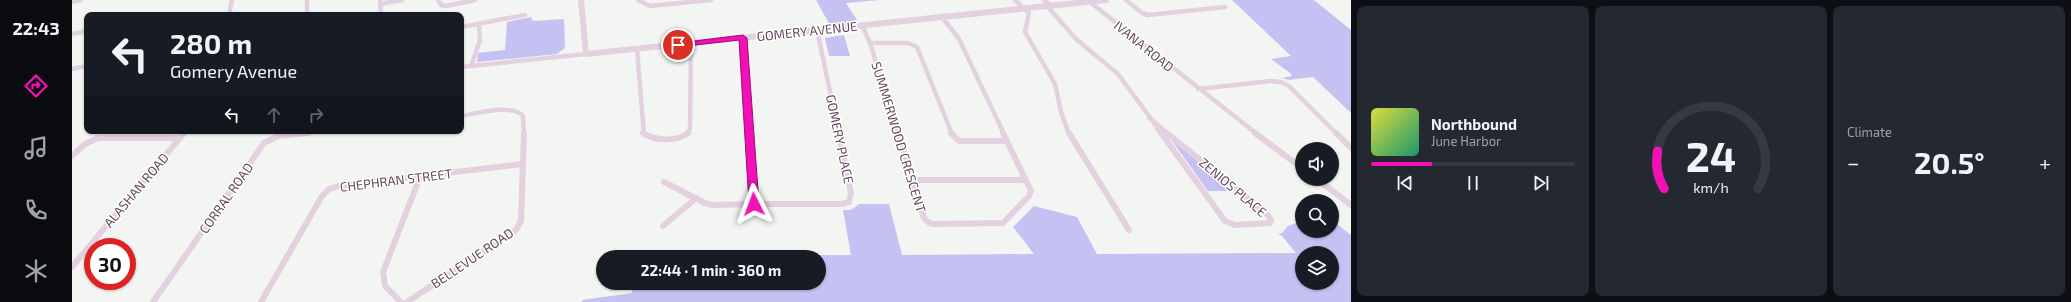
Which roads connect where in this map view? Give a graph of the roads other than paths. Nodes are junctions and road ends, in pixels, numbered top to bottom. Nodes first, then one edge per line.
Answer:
1 (81, 0) edge
2 (232, 0) edge
3 (307, 0) edge
4 (402, 0) edge
5 (438, 0) edge
6 (475, 0) edge
7 (581, 0) edge
8 (638, 0) edge
9 (711, 0) edge
10 (1015, 0) edge
11 (1044, 0) edge
12 (1106, 0) edge
13 (1126, 0) edge
14 (1079, 1) edge
15 (72, 2) edge
16 (380, 2) edge
17 (1090, 2) junction
18 (1050, 6) junction
19 (1225, 7) dead end
20 (1025, 9) junction
21 (230, 12) edge
22 (307, 12) edge
23 (381, 12) edge
24 (524, 15) dead end
25 (942, 17) junction
26 (479, 24) junction
27 (464, 26) edge
28 (862, 26) junction
29 (817, 30) junction
30 (84, 32) edge
31 (72, 34) edge
32 (743, 38) junction
33 (691, 43) junction
34 (870, 43) junction
35 (636, 49) junction
36 (586, 54) junction
37 (471, 66) junction
38 (84, 67) edge
39 (464, 67) edge
40 (72, 69) edge
41 (1198, 89) junction
42 (464, 116) edge
43 (1149, 118) junction
44 (182, 134) edge
45 (296, 134) edge
46 (179, 138) junction
47 (1007, 141) junction
48 (1351, 148) edge
49 (72, 156) edge
50 (1295, 163) edge
51 (523, 164) junction
52 (420, 177) junction
53 (912, 180) junction
54 (1025, 180) junction
55 (664, 182) dead end
56 (1326, 186) edge
57 (695, 199) junction
58 (754, 204) junction
59 (1351, 205) edge
60 (663, 226) dead end
61 (1129, 230) dead end
62 (72, 267) edge
63 (153, 302) edge
64 (261, 302) edge
65 (401, 302) edge
66 (407, 302) edge

1 - 15 street
2 - 21 street
3 - 22 street
4 - 16 street
5 - 6 street
7 - 36 street
8 - 9 street
10 - 20 street
11 - 18 street, ZENIOS PLACE
12 - 17 street, GOMERY AVENUE
13 - 19 street
14 - 17 street, GOMERY AVENUE
14 - 18 street, GOMERY AVENUE
16 - 23 street
17 - 41 street, IVANA ROAD
18 - 20 street, GOMERY AVENUE
18 - 43 street, ZENIOS PLACE
20 - 25 street, GOMERY AVENUE
20 - 61 street
24 - 26 street
25 - 28 street, GOMERY AVENUE
25 - 47 street, SUMMERWOOD CRESCENT
26 - 27 street
26 - 37 street
28 - 29 street, GOMERY AVENUE
28 - 34 street, SUMMERWOOD CRESCENT
29 - 32 street, GOMERY AVENUE
29 - 58 street, GOMERY PLACE
30 - 31 street
32 - 33 street, GOMERY AVENUE
32 - 58 street
33 - 35 street, GOMERY AVENUE
33 - 35 street
34 - 47 street
34 - 53 street, SUMMERWOOD CRESCENT
35 - 36 street, GOMERY AVENUE
36 - 37 street, GOMERY AVENUE
37 - 39 street, GOMERY AVENUE
38 - 40 street
41 - 48 street
41 - 50 street, IVANA ROAD
42 - 51 street, BELLEVUE ROAD
43 - 43 street, ZENIOS PLACE
44 - 46 street, ALASHAN ROAD
45 - 63 street, CORRAL ROAD
46 - 49 street
46 - 62 street, ALASHAN ROAD
47 - 54 street, SUMMERWOOD CRESCENT
51 - 52 street, CHEPHRAN STREET
51 - 66 street, BELLEVUE ROAD
52 - 64 street, CHEPHRAN STREET
52 - 65 street
53 - 54 street
53 - 54 street, SUMMERWOOD CRESCENT
55 - 57 street
56 - 59 street
57 - 58 street
57 - 60 street

